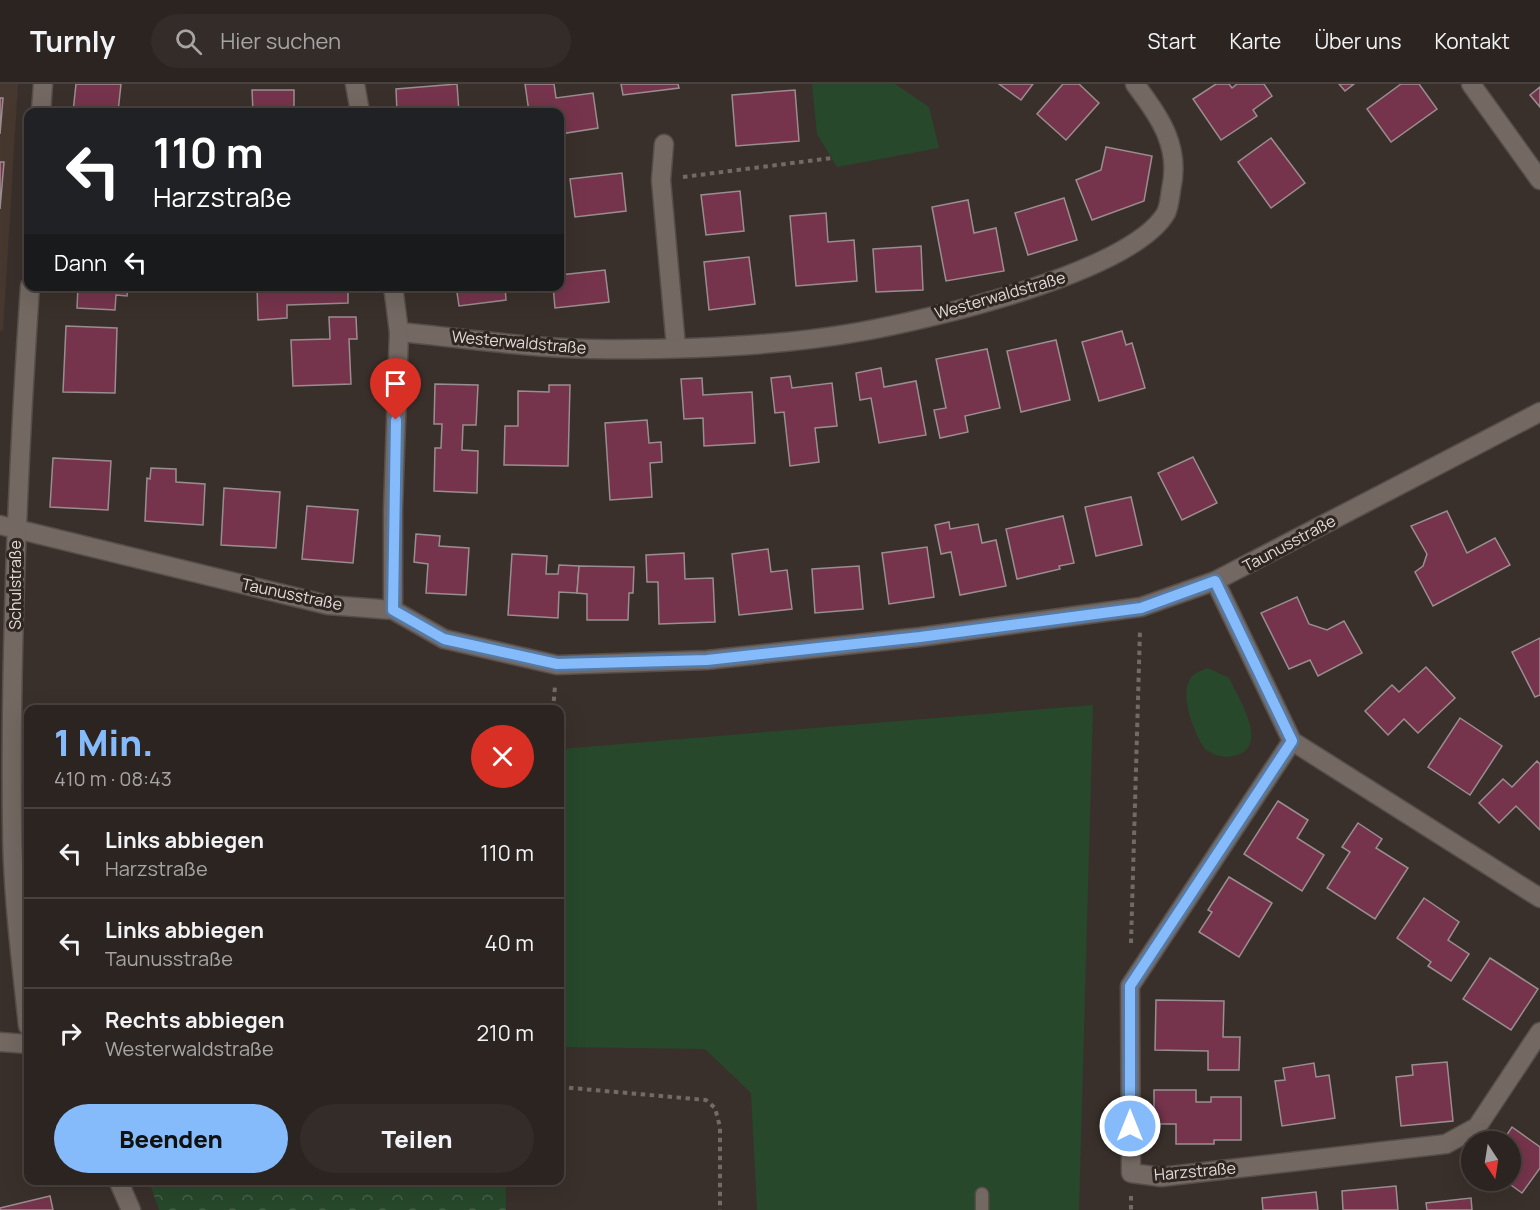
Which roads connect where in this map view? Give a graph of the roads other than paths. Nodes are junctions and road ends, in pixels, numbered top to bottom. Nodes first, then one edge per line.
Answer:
1 (43, 84) edge
2 (355, 84) edge
3 (1135, 84) edge
4 (1471, 84) edge
5 (41, 108) edge
6 (359, 108) edge
7 (664, 144) dead end
8 (1540, 180) edge
9 (30, 291) edge
10 (394, 291) edge
11 (399, 332) junction
12 (676, 347) junction
13 (1540, 412) edge
14 (7, 526) edge
15 (1215, 581) junction
16 (393, 610) junction
17 (1292, 741) junction
18 (1540, 898) edge
19 (24, 991) edge
20 (1540, 1032) edge
21 (0, 1042) edge
22 (24, 1044) edge
23 (120, 1185) edge
24 (982, 1194) dead end
25 (131, 1210) edge
26 (982, 1210) edge

1 - 5 street
2 - 6 street
3 - 12 street, Westerwaldstraße
4 - 8 street
7 - 12 street
9 - 14 street, Schulstraße
10 - 11 street
11 - 12 street, Westerwaldstraße
11 - 16 street
13 - 15 street, Taunusstraße
14 - 16 street, Taunusstraße
14 - 19 street, Schulstraße
15 - 16 street, Taunusstraße
15 - 17 street
17 - 18 street
17 - 20 street, Harzstraße
21 - 22 street
23 - 25 street
24 - 26 lane

